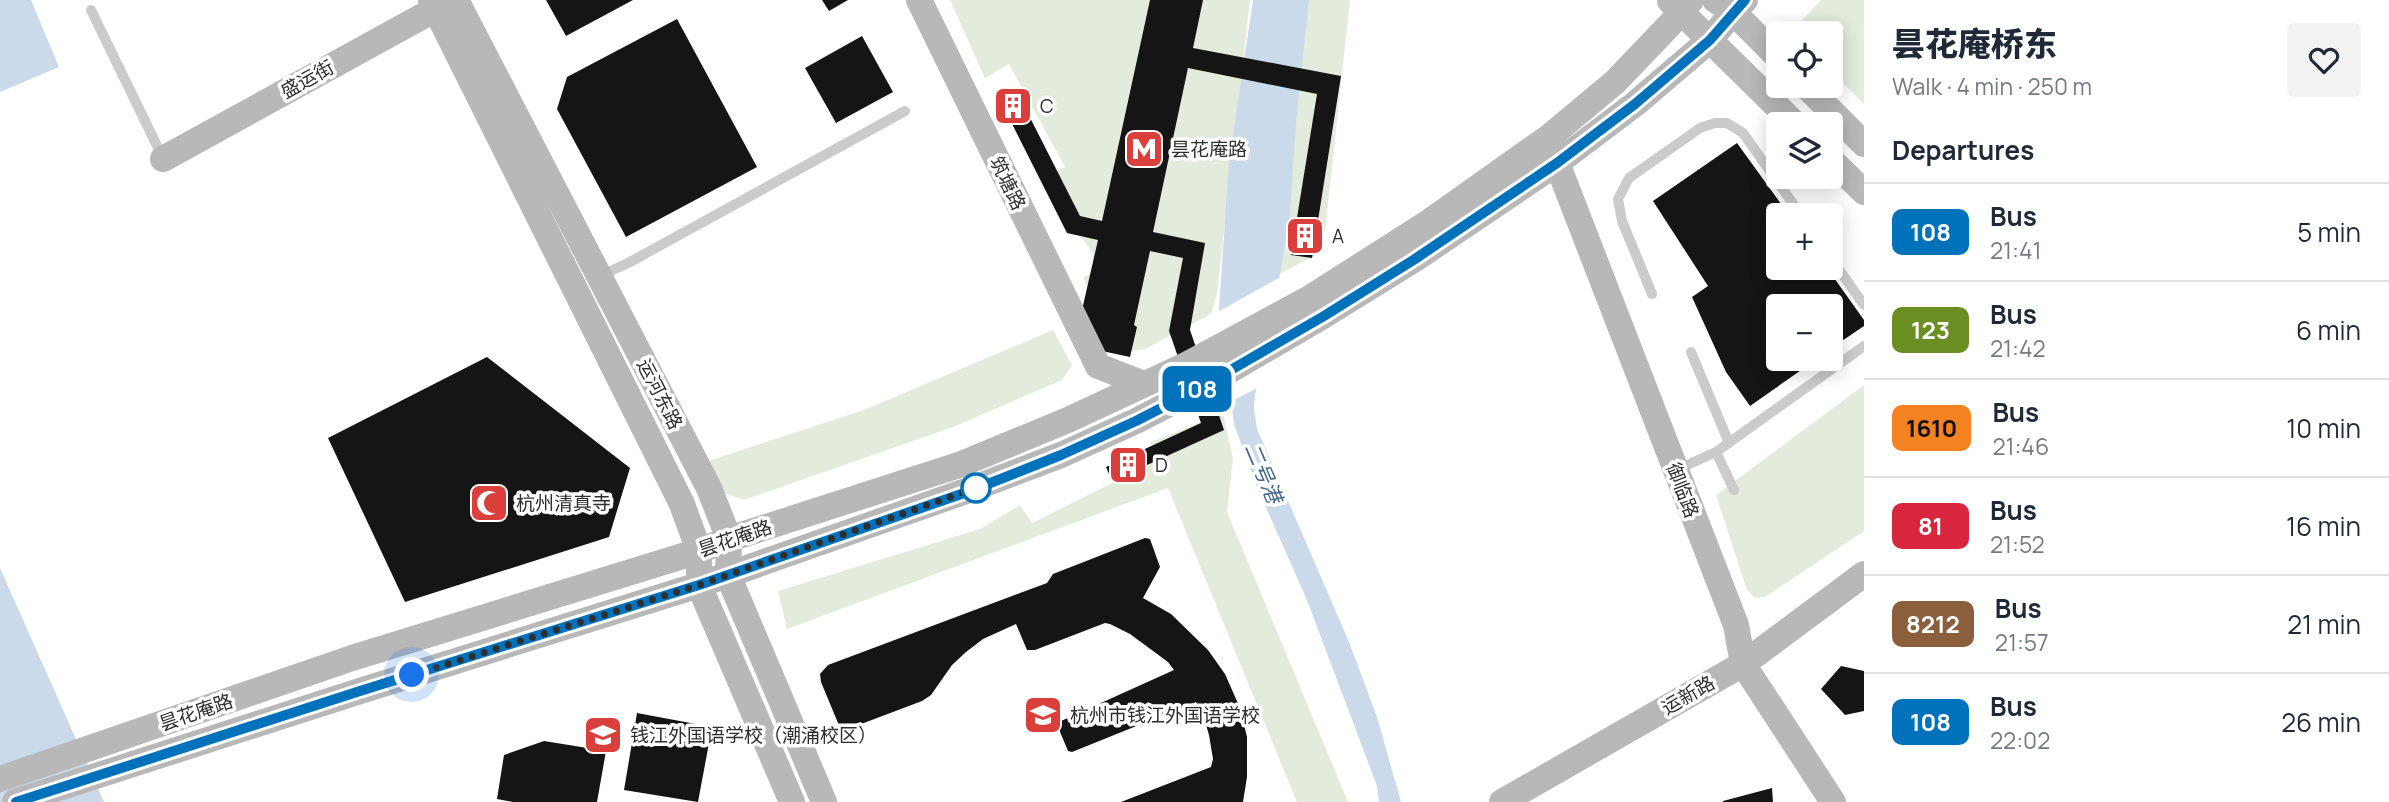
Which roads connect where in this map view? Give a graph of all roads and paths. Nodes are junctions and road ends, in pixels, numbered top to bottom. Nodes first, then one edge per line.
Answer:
1 (919, 0) edge
2 (443, 2) edge
3 (1680, 4) edge
4 (1731, 4) edge
5 (91, 10) dead end
6 (1710, 40) junction
7 (1766, 43) edge
8 (1818, 98) edge
9 (905, 111) dead end
10 (1784, 112) edge
11 (1864, 144) edge
12 (163, 159) joint
13 (1557, 163) junction
14 (1843, 172) edge
15 (1864, 192) edge
16 (1792, 203) edge
17 (1843, 275) edge
18 (599, 276) junction
19 (1652, 294) dead end
20 (1864, 305) edge
21 (1317, 307) junction
22 (1864, 346) edge
23 (1691, 352) dead end
24 (1098, 366) junction
25 (1144, 384) junction
26 (1084, 413) junction
27 (1729, 443) junction
28 (1716, 452) junction
29 (1675, 470) junction
30 (1734, 490) dead end
31 (729, 539) junction
32 (699, 551) junction
33 (1864, 574) edge
34 (728, 575) junction
35 (699, 585) junction
36 (1743, 664) junction
37 (0, 779) edge
38 (15, 802) edge
39 (792, 802) edge
40 (824, 802) edge
41 (1502, 802) edge
42 (1833, 802) edge

1 - 24 main road, 筑塘路
2 - 12 main road, 盛运街
2 - 18 main road, 运河东路
2 - 32 main road, 运河东路
3 - 6 main road
3 - 21 main road, 昙花庵路
4 - 6 main road, 昙花庵路
4 - 7 main road
5 - 12 lane
6 - 10 main road
6 - 13 main road, 昙花庵路
8 - 11 main road
9 - 18 lane
13 - 21 main road, 昙花庵路
13 - 29 main road, 御临路
14 - 15 main road
16 - 19 lane
17 - 20 lane
18 - 31 main road, 运河东路
21 - 25 main road, 昙花庵路
21 - 34 main road, 昙花庵路
22 - 27 lane
23 - 27 lane
24 - 25 main road
24 - 26 main road
25 - 26 main road, 昙花庵路
26 - 31 main road, 昙花庵路
27 - 28 lane
28 - 29 lane
28 - 30 lane
29 - 36 main road, 御临路
31 - 32 main road, 昙花庵路
31 - 34 main road, 运河东路
32 - 35 main road, 运河东路
32 - 37 main road, 昙花庵路
33 - 36 main road, 运新路
34 - 35 main road, 昙花庵路
34 - 40 main road, 运河东路
35 - 38 main road, 昙花庵路
35 - 39 main road, 运河东路
36 - 41 main road, 运新路
36 - 42 main road, 御临路

